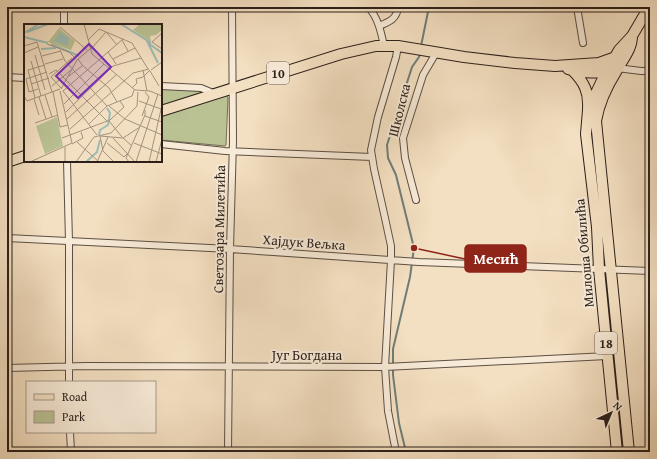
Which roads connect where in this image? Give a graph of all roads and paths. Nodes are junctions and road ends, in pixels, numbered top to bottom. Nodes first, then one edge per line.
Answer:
1 (64, 7) edge
2 (232, 7) edge
3 (368, 7) edge
4 (398, 7) edge
5 (577, 7) edge
6 (650, 7) edge
7 (64, 24) edge
8 (379, 26) junction
9 (632, 36) junction
10 (583, 43) dead end
11 (384, 46) junction
12 (398, 46) junction
13 (432, 52) junction
14 (613, 58) junction
15 (555, 66) junction
16 (617, 68) junction
17 (573, 71) junction
18 (650, 71) edge
19 (606, 72) junction
20 (7, 77) edge
21 (24, 78) edge
22 (162, 86) edge
23 (232, 88) junction
24 (213, 94) junction
25 (588, 110) junction
26 (162, 111) edge
27 (162, 144) edge
28 (232, 151) junction
29 (24, 156) edge
30 (372, 157) junction
31 (7, 162) edge
32 (66, 162) edge
33 (416, 200) dead end
34 (7, 238) edge
35 (68, 242) junction
36 (230, 249) junction
37 (391, 260) junction
38 (599, 269) junction
39 (610, 269) junction
40 (650, 271) edge
41 (607, 356) junction
42 (230, 366) junction
43 (68, 367) junction
44 (387, 367) junction
45 (7, 368) edge
46 (69, 381) edge
47 (70, 433) edge
48 (71, 452) edge
49 (228, 452) edge
50 (396, 452) edge
51 (617, 452) edge
52 (629, 452) edge

1 - 7 street
2 - 23 street, Светозара Милетића
3 - 8 street
4 - 8 street
5 - 10 street
6 - 9 main road
8 - 11 street
9 - 14 main road, Милоша Обилића
9 - 16 main road, Милоша Обилића
11 - 12 main road, 10
11 - 23 main road, 10
12 - 13 main road, 10
12 - 30 street
13 - 15 main road, 10
13 - 33 street, Школска
14 - 15 main road, 10
14 - 16 main road
14 - 19 main road, Милоша Обилића
15 - 17 main road, 10
16 - 18 street
16 - 19 main road, 10
16 - 39 main road, Милоша Обилића / 18
17 - 19 main road, 10
17 - 25 main road, 18
19 - 25 main road, Милоша Обилића
20 - 21 street
22 - 24 street
23 - 24 main road, 10
23 - 28 street, Светозара Милетића
24 - 26 main road, 10
25 - 38 main road, Милоша Обилића / 18
27 - 28 street
28 - 30 street
28 - 36 street, Светозара Милетића
29 - 31 main road
30 - 37 street
32 - 35 street
34 - 35 street, Хајдук Вељка
35 - 36 street, Хајдук Вељка
35 - 43 street
36 - 37 street, Хајдук Вељка
36 - 42 street, Светозара Милетића
37 - 38 street, Хајдук Вељка
37 - 44 street
38 - 39 street, Хајдук Вељка
38 - 41 main road, Милоша Обилића / 18
39 - 40 street, Хајдук Вељка
39 - 52 main road, Милоша Обилића / 18
41 - 44 street, Југ Богдана
41 - 51 main road, Милоша Обилића / 18
42 - 43 street, Југ Богдана
42 - 44 street, Југ Богдана
42 - 49 street, Светозара Милетића
43 - 45 street, Југ Богдана
43 - 46 street
44 - 50 street
47 - 48 street

